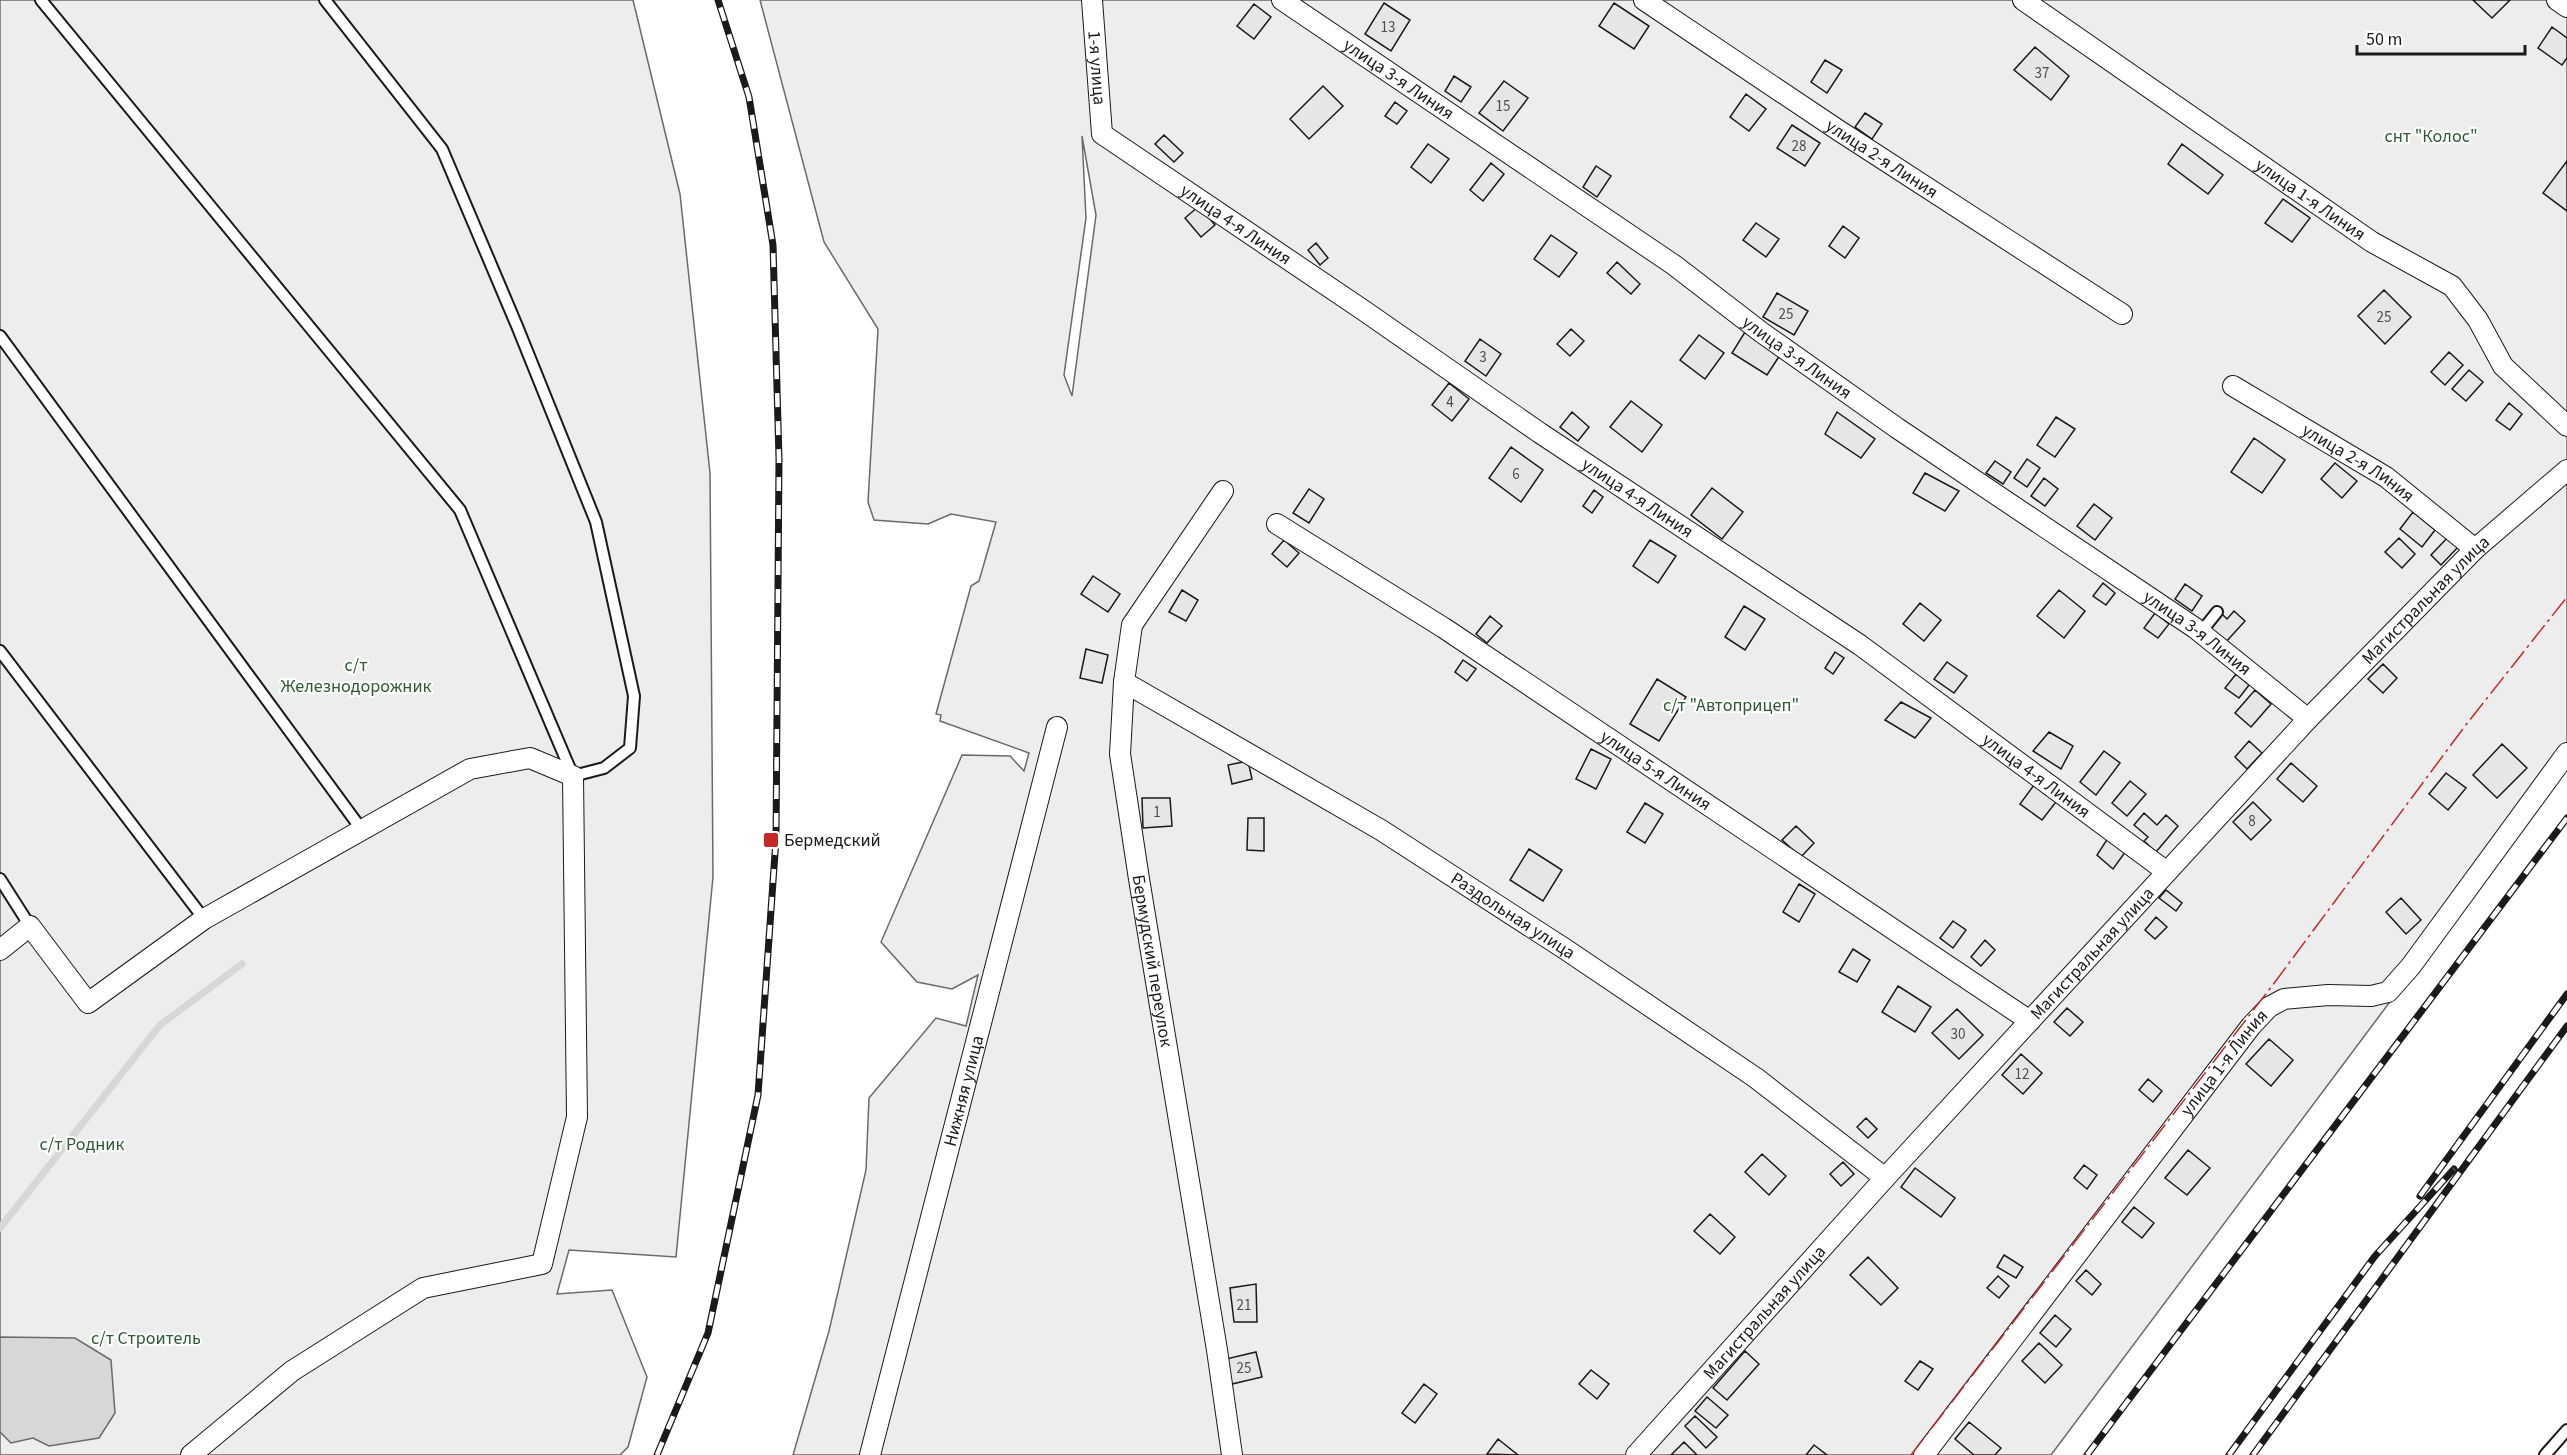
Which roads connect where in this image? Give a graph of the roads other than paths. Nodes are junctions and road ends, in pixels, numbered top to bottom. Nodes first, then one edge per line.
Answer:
1 (41, 0) edge
2 (324, 0) edge
3 (1092, 0) edge
4 (1282, 0) edge
5 (1644, 0) edge
6 (2024, 0) edge
7 (2558, 0) edge
8 (2567, 7) edge
9 (1102, 134) joint
10 (2122, 314) dead end
11 (0, 336) edge
12 (2233, 386) dead end
13 (2567, 426) edge
14 (2567, 471) edge
15 (1223, 491) dead end
16 (1277, 524) dead end
17 (2475, 549) junction
18 (2217, 612) dead end
19 (2201, 632) junction
20 (0, 651) edge
21 (1124, 682) junction
22 (2308, 718) junction
23 (1057, 727) dead end
24 (2567, 753) edge
25 (573, 776) junction
26 (362, 830) junction
27 (2167, 872) junction
28 (0, 879) edge
29 (204, 919) junction
30 (30, 926) junction
31 (0, 950) edge
32 (2030, 1021) junction
33 (1885, 1178) junction
34 (2567, 1430) edge
35 (191, 1455) edge
36 (870, 1455) edge
37 (1232, 1455) edge
38 (1636, 1455) edge
39 (1924, 1455) edge
40 (2546, 1455) edge

1 - 25 lane
2 - 25 lane
3 - 9 street, 1-я улица
4 - 19 street, улица 3-я Линия
5 - 10 street, улица 2-я Линия
6 - 13 street, улица 1-я Линия
7 - 8 street
9 - 27 street, улица 4-я Линия
11 - 26 lane
12 - 17 street, улица 2-я Линия
14 - 17 street, Магистральная улица
15 - 21 street, Бермудский переулок
16 - 32 street, улица 5-я Линия
17 - 22 street, Магистральная улица
18 - 19 lane
19 - 22 street, улица 3-я Линия
20 - 29 lane
21 - 33 street, Раздольная улица
21 - 37 street, Бермудский переулок
22 - 27 street, Магистральная улица
23 - 36 street, Нижняя улица
24 - 39 street, улица 1-я Линия
25 - 26 street
25 - 35 street
26 - 29 street
27 - 32 street, Магистральная улица
28 - 30 lane
29 - 30 street
30 - 31 street
32 - 33 street, Магистральная улица
33 - 38 street, Магистральная улица
34 - 40 lane

